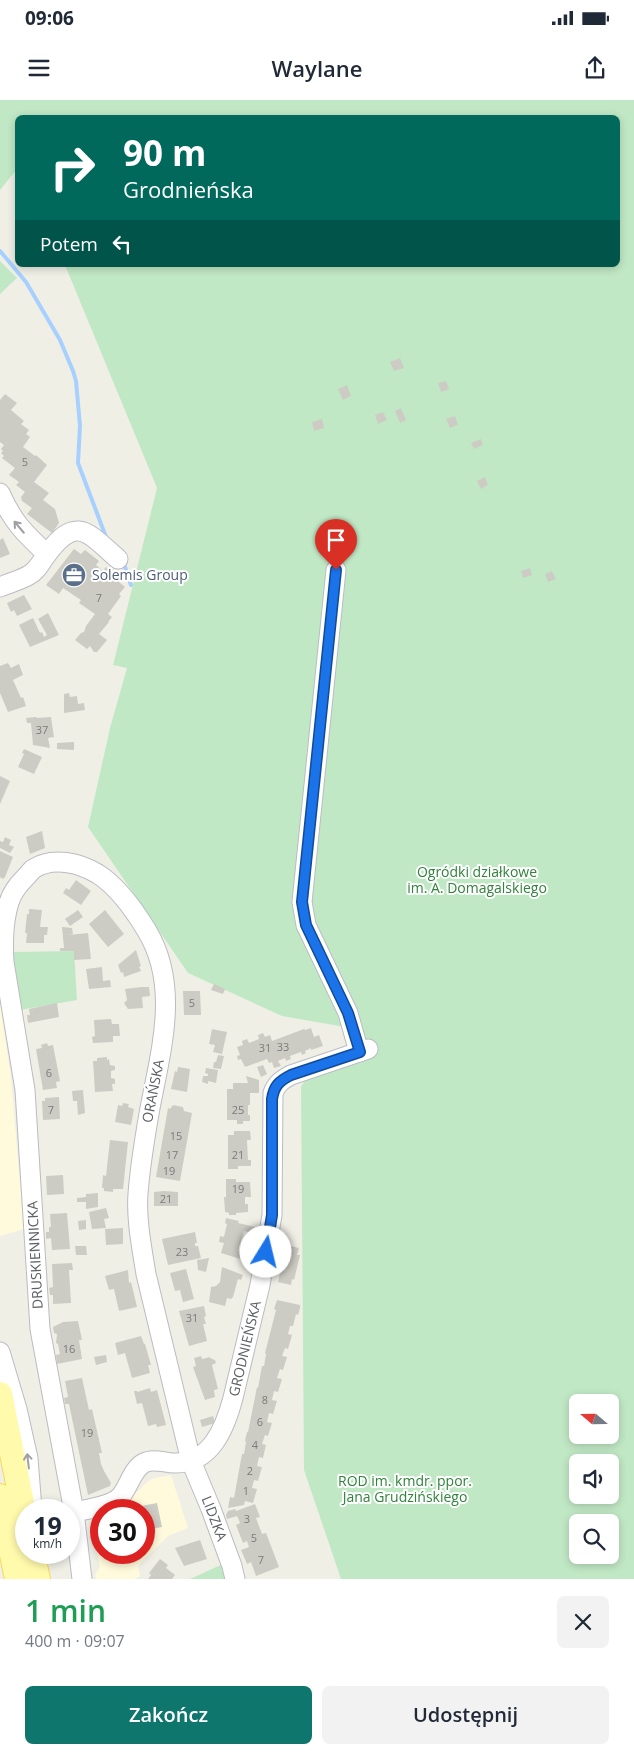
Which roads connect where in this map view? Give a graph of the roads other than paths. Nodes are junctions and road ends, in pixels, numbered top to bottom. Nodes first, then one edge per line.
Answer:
1 (0, 493) edge
2 (47, 554) junction
3 (118, 559) dead end
4 (336, 570) dead end
5 (0, 587) edge
6 (2, 929) edge
7 (0, 1352) edge
8 (0, 1394) edge
9 (191, 1461) junction
10 (0, 1496) edge
11 (31, 1499) edge
12 (72, 1499) edge
13 (80, 1510) edge
14 (11, 1526) edge
15 (80, 1562) edge
16 (35, 1564) edge
17 (17, 1579) edge
18 (38, 1579) edge
19 (82, 1579) edge
20 (235, 1579) edge

2 -> 1 street
2 - 3 street
2 - 5 street
4 - 9 street, GRODNIEŃSKA
6 - 9 street, ORAŃSKA
6 - 12 street, DRUSKIENNICKA
11 -> 7 street
8 - 14 main road
9 - 13 street
9 - 20 street, LIDZKA
10 - 14 main road
14 - 17 main road
15 - 19 street, DRUSKIENNICKA
16 - 18 main road

